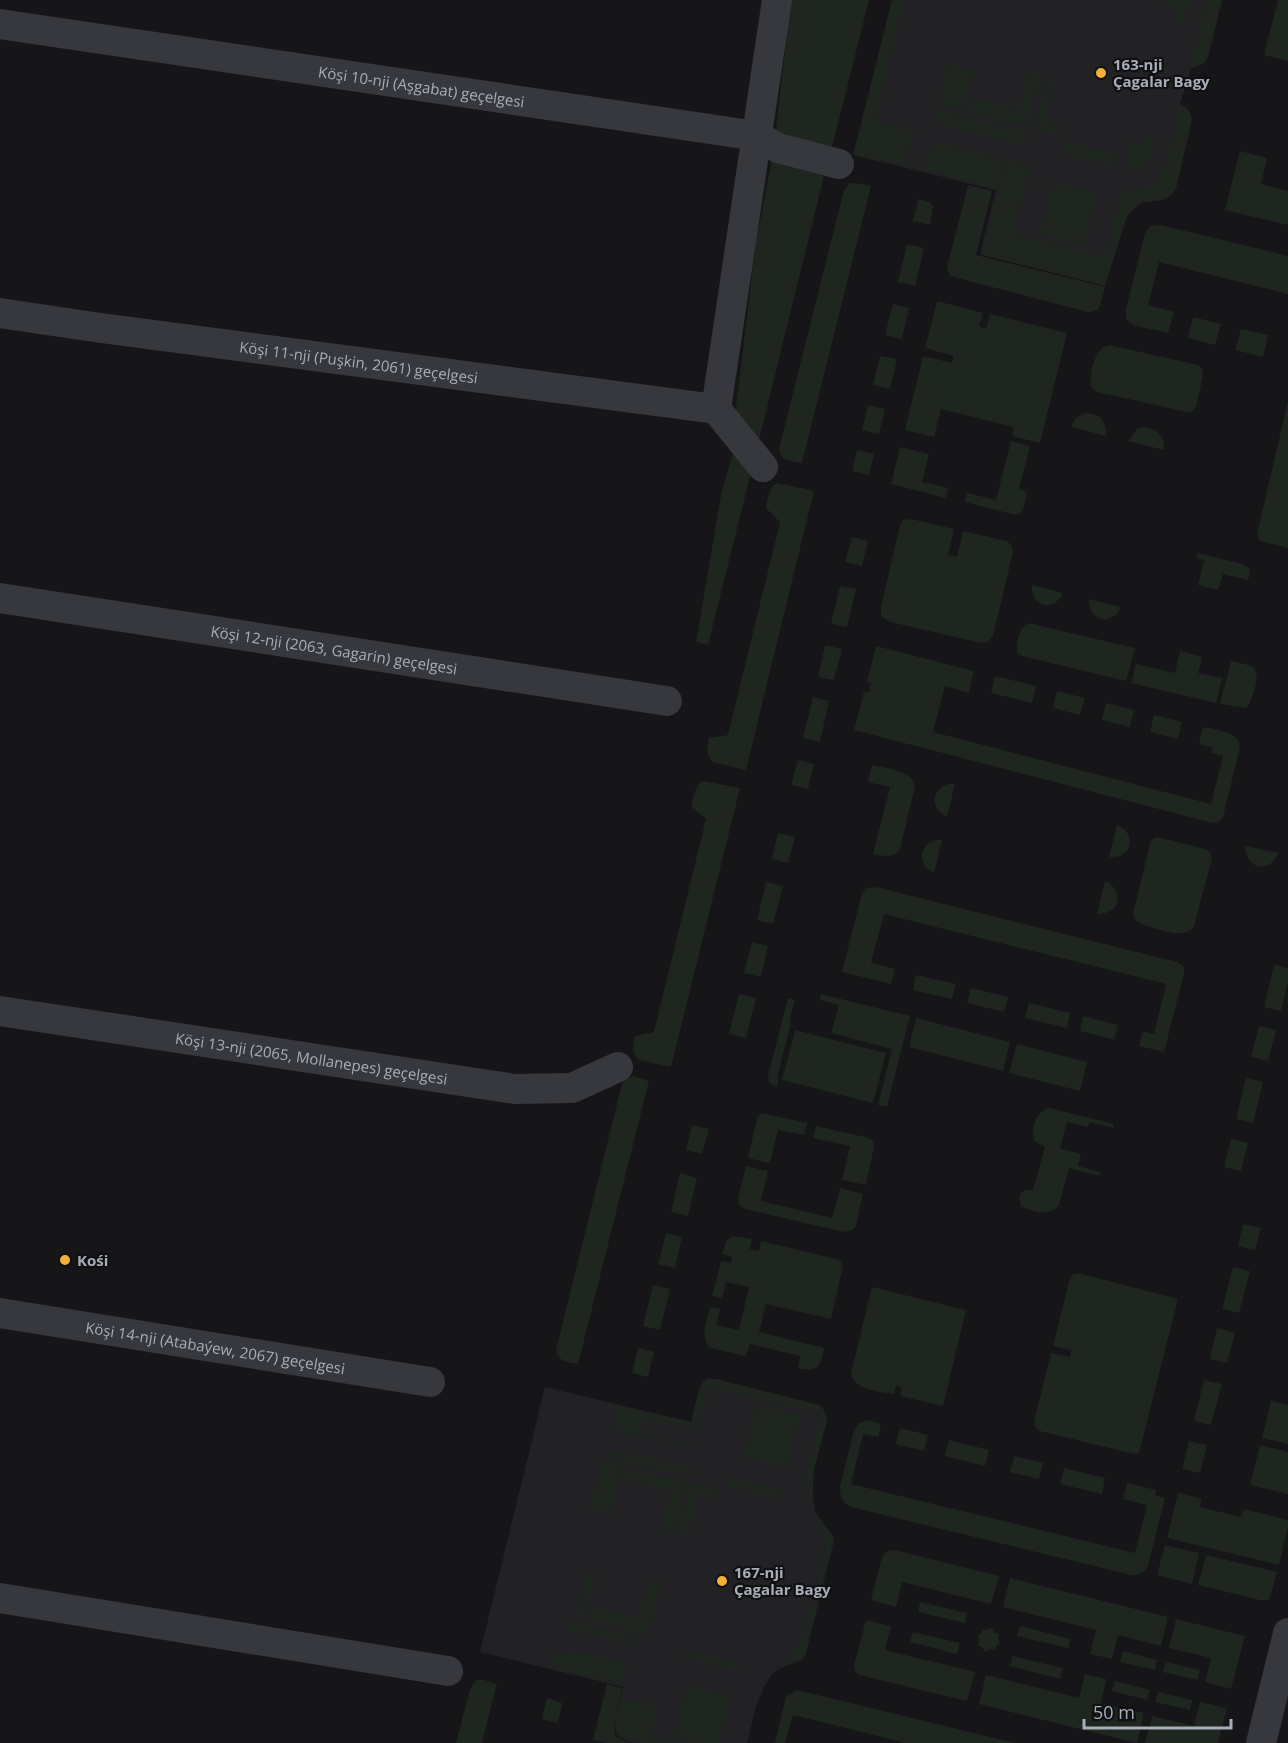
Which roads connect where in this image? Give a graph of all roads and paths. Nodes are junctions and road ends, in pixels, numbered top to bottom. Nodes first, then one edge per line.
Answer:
1 (777, 0) edge
2 (0, 24) edge
3 (757, 136) junction
4 (839, 164) dead end
5 (0, 313) edge
6 (716, 410) junction
7 (763, 467) dead end
8 (0, 598) edge
9 (667, 700) dead end
10 (0, 1011) edge
11 (618, 1067) dead end
12 (0, 1313) edge
13 (430, 1382) dead end
14 (0, 1598) edge
15 (1288, 1633) edge
16 (448, 1671) dead end
17 (1261, 1743) edge

1 - 3 street
2 - 3 street, Köşi 10-nji (Aşgabat) geçelgesi
3 - 4 street, Köşi 10-nji (Aşgabat) geçelgesi
3 - 6 street
5 - 6 street, Köşi 11-nji (Puşkin, 2061) geçelgesi
6 - 7 street
8 - 9 street, Köşi 12-nji (2063, Gagarin) geçelgesi
10 - 11 street, Köşi 13-nji (2065, Mollanepes) geçelgesi
12 - 13 street, Köşi 14-nji (Atabaýew, 2067) geçelgesi
14 - 16 street
15 - 17 street

